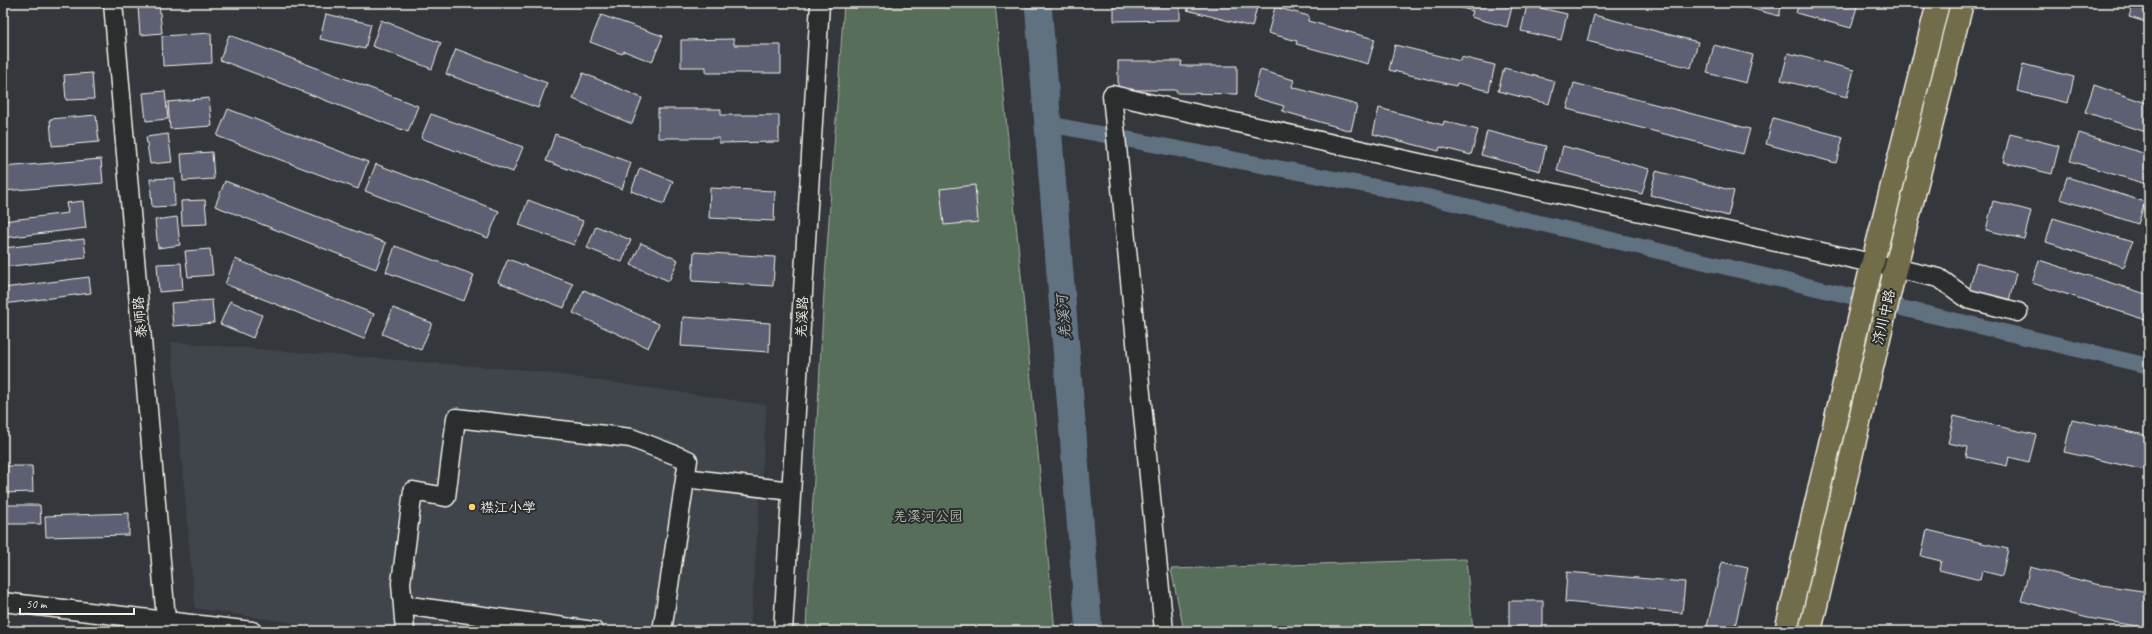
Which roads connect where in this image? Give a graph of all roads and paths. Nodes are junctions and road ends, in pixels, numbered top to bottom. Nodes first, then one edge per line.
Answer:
1 (113, 3) edge
2 (820, 3) edge
3 (1938, 3) edge
4 (1962, 3) edge
5 (1872, 269) junction
6 (1894, 274) junction
7 (2018, 312) dead end
8 (685, 478) junction
9 (792, 491) junction
10 (3, 602) edge
11 (403, 606) junction
12 (166, 626) edge
13 (252, 631) edge
14 (405, 631) edge
15 (594, 631) edge
16 (662, 631) edge
17 (783, 631) edge
18 (1164, 631) edge
19 (1786, 631) edge
20 (1810, 631) edge

1 - 12 street, 泰师路
2 - 9 street, 羌溪路
3 - 5 main road, 济川中路
4 - 6 main road, 济川中路
5 - 6 street
5 - 18 street
5 - 19 main road, 济川中路
6 - 7 street
6 - 20 main road, 济川中路
8 - 9 street
8 - 11 street
8 - 16 street
9 - 17 street, 羌溪路
10 - 12 street
11 - 14 street
11 - 15 street
12 - 13 street

